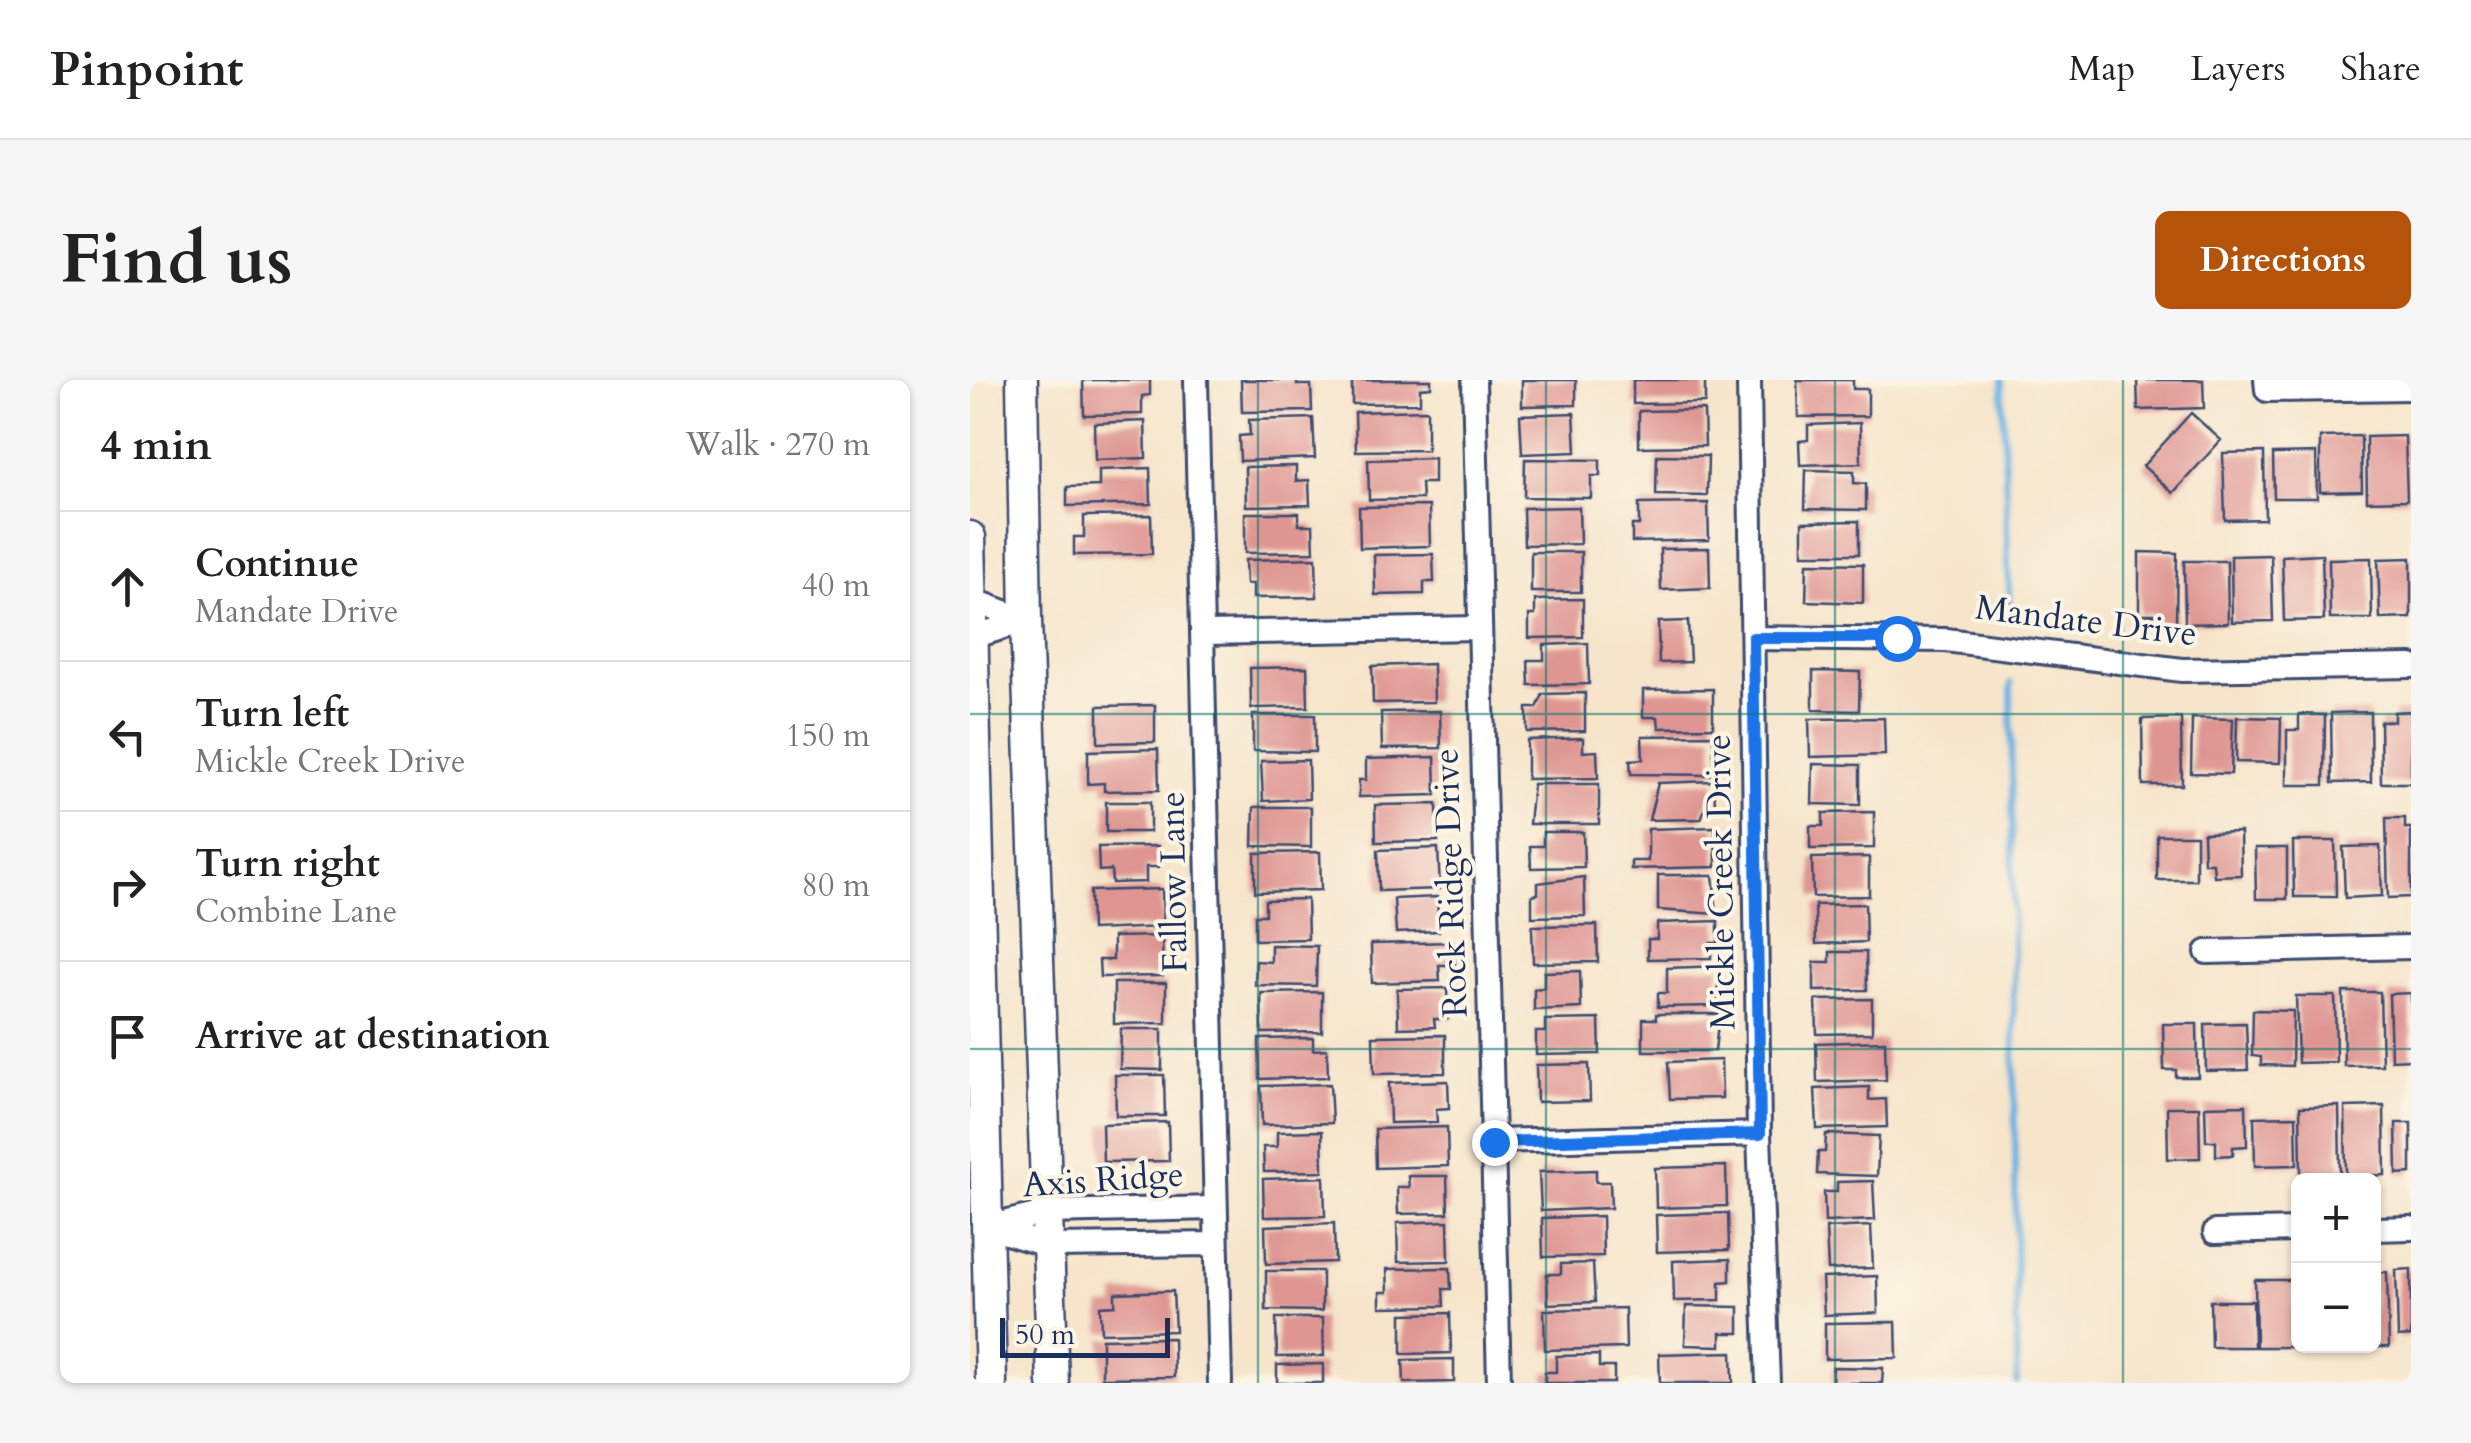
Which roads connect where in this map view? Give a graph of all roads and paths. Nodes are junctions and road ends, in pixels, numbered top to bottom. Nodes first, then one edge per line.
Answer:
1 (1022, 380) edge
2 (1196, 380) edge
3 (1474, 380) edge
4 (1749, 380) edge
5 (2266, 385) edge
6 (2411, 388) edge
7 (970, 537) edge
8 (971, 599) edge
9 (1026, 620) junction
10 (1478, 628) junction
11 (1205, 632) junction
12 (972, 638) edge
13 (1753, 638) junction
14 (2411, 666) edge
15 (2411, 947) edge
16 (2207, 952) dead end
17 (1760, 1134) junction
18 (1494, 1142) junction
19 (1215, 1208) junction
20 (1049, 1212) junction
21 (987, 1227) junction
22 (2411, 1228) edge
23 (2381, 1229) edge
24 (2291, 1230) edge
25 (2215, 1232) dead end
26 (1216, 1244) junction
27 (1050, 1246) junction
28 (991, 1383) edge
29 (1053, 1383) edge
30 (1220, 1383) edge
31 (1499, 1383) edge
32 (1768, 1383) edge

1 - 9 main road
2 - 11 street, Fallow Lane
3 - 10 street, Rock Ridge Drive
4 - 13 street, Mickle Creek Drive
5 - 6 street
7 - 8 main road
8 - 9 street
8 - 12 main road
9 - 12 street
9 - 20 main road
10 - 11 street
10 - 18 street, Rock Ridge Drive
11 - 19 street, Fallow Lane
12 - 21 main road
13 - 14 street, Mandate Drive
13 - 17 street, Mickle Creek Drive
15 - 16 street
17 - 18 street
17 - 32 street, Mickle Creek Drive
18 - 31 street, Rock Ridge Drive
19 - 20 street, Axis Ridge
19 - 26 street, Fallow Lane
20 - 21 street, Axis Ridge
20 - 27 main road
21 - 27 street, Axis Ridge
21 - 28 main road
22 - 23 street
24 - 25 street
26 - 27 street, Axis Ridge
26 - 30 street, Fallow Lane
27 - 29 main road

